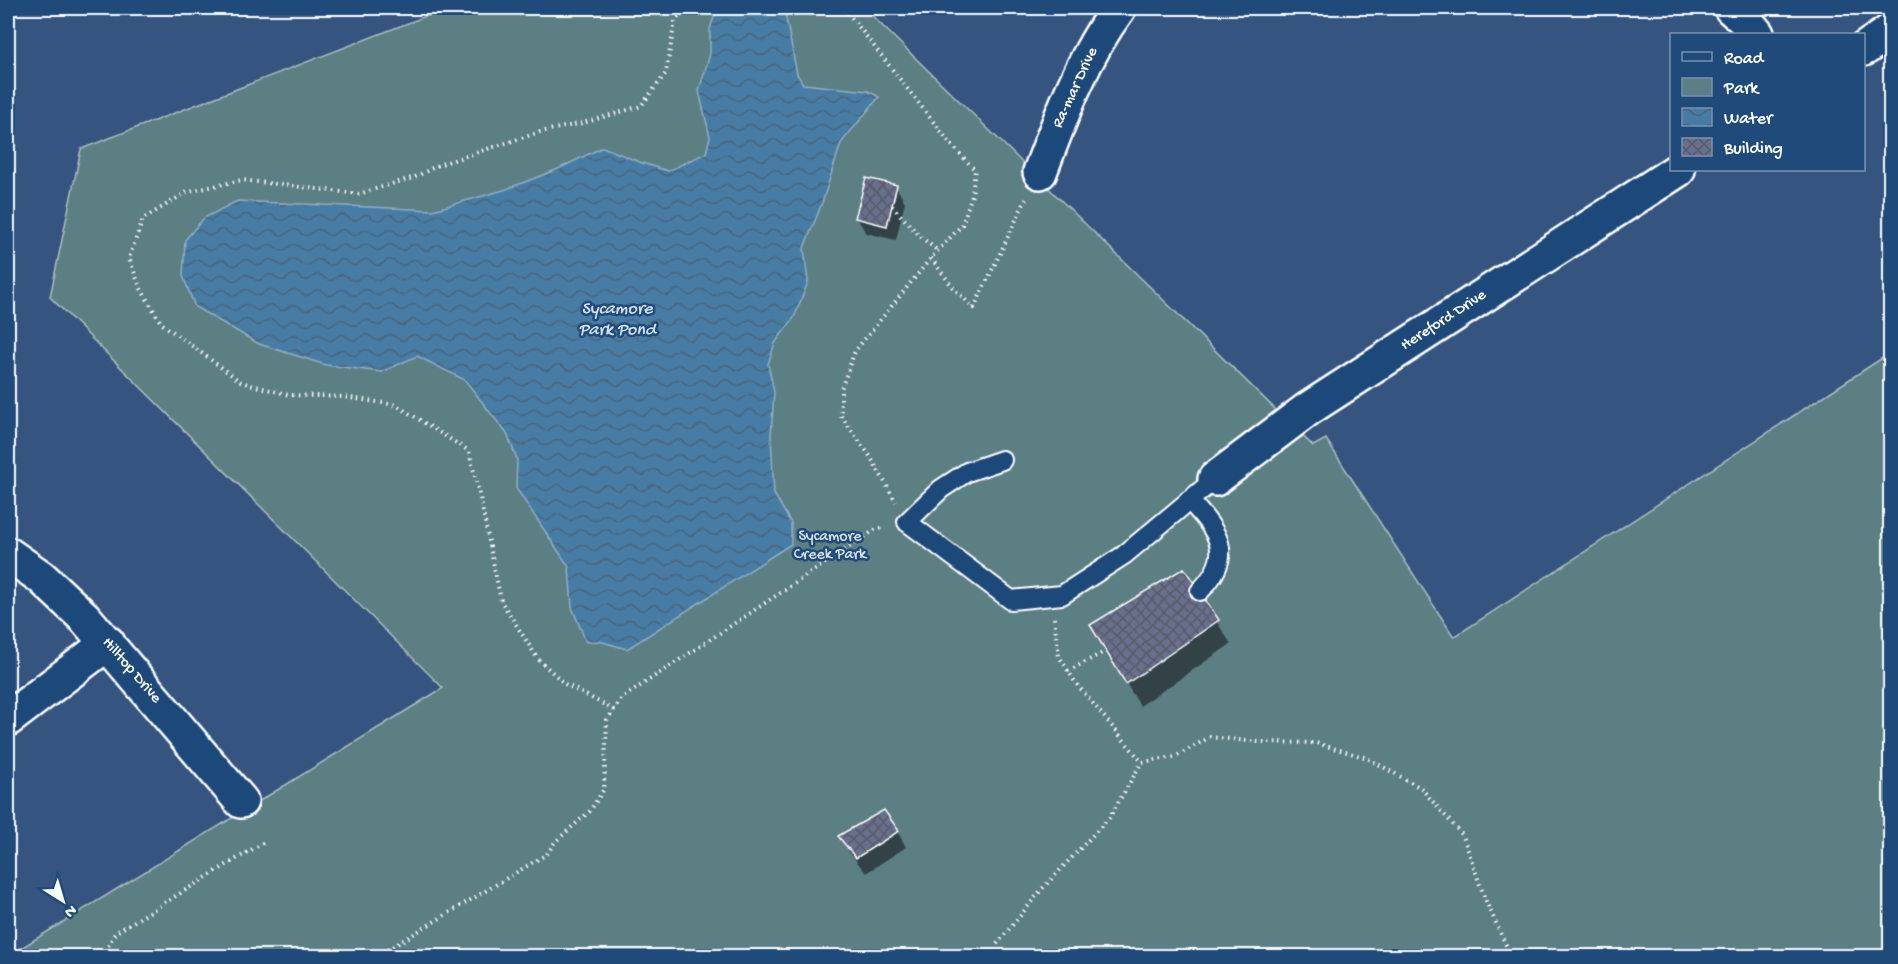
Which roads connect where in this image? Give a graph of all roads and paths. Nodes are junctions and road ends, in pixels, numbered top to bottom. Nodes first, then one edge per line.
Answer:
1 (687, 8) edge
2 (844, 8) edge
3 (1119, 8) edge
4 (1731, 8) edge
5 (1890, 31) edge
6 (1756, 33) edge
7 (1865, 48) edge
8 (1676, 171) edge
9 (1040, 172) joint
10 (892, 206) dead end
11 (938, 251) junction
12 (931, 258) junction
13 (1002, 460) dead end
14 (1215, 479) joint
15 (1190, 500) junction
16 (908, 522) junction
17 (8, 554) edge
18 (1200, 591) dead end
19 (1051, 597) junction
20 (108, 643) junction
21 (1106, 651) dead end
22 (1068, 670) junction
23 (614, 710) junction
24 (8, 719) edge
25 (1142, 762) junction
26 (242, 801) dead end
27 (266, 841) dead end
28 (997, 944) dead end
29 (114, 957) edge
30 (335, 957) edge
31 (343, 957) edge
32 (376, 957) edge
33 (1511, 957) edge

1 - 23 path
2 - 11 path
3 - 9 street, Ra-mar Drive
4 - 6 street
5 - 7 street
8 - 14 street, Hereford Drive
9 - 12 path
10 - 11 path
11 - 12 path
12 - 16 path
13 - 16 lane
14 - 15 lane
15 - 18 lane
15 - 19 lane
16 - 19 lane
16 - 23 path
17 - 20 street, Hilltop Drive
19 - 22 path
20 - 24 street
20 - 26 street, Hilltop Drive
21 - 22 path
22 - 25 path
23 - 32 path
25 - 28 path
25 - 33 path
27 - 29 path
30 - 31 path

